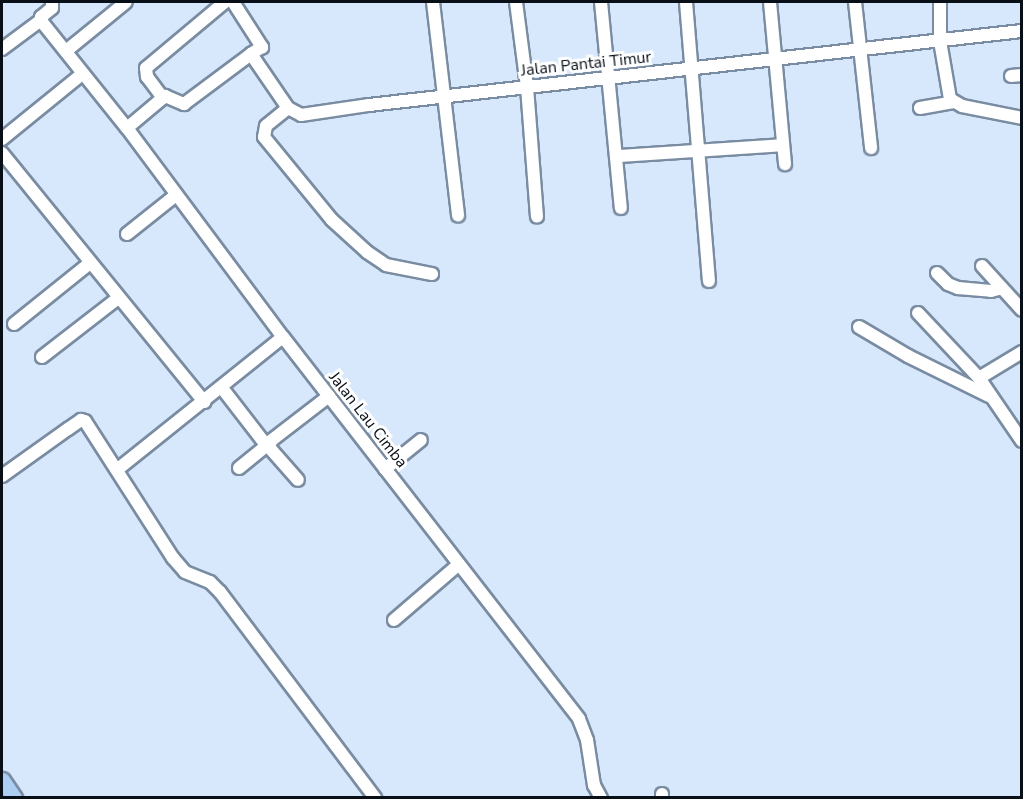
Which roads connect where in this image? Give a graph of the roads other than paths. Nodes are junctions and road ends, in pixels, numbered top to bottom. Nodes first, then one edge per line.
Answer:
1 (52, 2) edge
2 (126, 2) edge
3 (225, 2) edge
4 (233, 2) edge
5 (433, 2) edge
6 (516, 2) edge
7 (601, 2) edge
8 (686, 2) edge
9 (770, 2) edge
10 (855, 2) edge
11 (940, 2) edge
12 (41, 20) junction
13 (1022, 31) edge
14 (940, 41) junction
15 (2, 49) edge
16 (860, 49) junction
17 (66, 51) junction
18 (251, 54) junction
19 (775, 59) junction
20 (691, 69) junction
21 (82, 74) junction
22 (610, 79) junction
23 (527, 87) junction
24 (446, 96) junction
25 (163, 98) junction
26 (953, 102) junction
27 (288, 108) junction
28 (920, 108) dead end
29 (1022, 118) edge
30 (127, 128) junction
31 (2, 139) edge
32 (783, 145) junction
33 (871, 147) dead end
34 (700, 151) junction
35 (2, 153) edge
36 (618, 156) junction
37 (785, 164) dead end
38 (176, 195) junction
39 (621, 208) dead end
40 (458, 216) dead end
41 (537, 217) dead end
42 (127, 234) dead end
43 (90, 263) junction
44 (982, 266) dead end
45 (937, 273) dead end
46 (432, 274) dead end
47 (709, 281) dead end
48 (1002, 288) junction
49 (118, 298) junction
50 (1022, 310) edge
51 (918, 313) dead end
52 (14, 324) dead end
53 (859, 327) dead end
54 (283, 337) junction
55 (1022, 352) edge
56 (42, 357) dead end
57 (979, 378) junction
58 (222, 388) junction
59 (329, 396) junction
60 (989, 396) junction
61 (204, 402) junction
62 (421, 440) dead end
63 (1022, 441) edge
64 (269, 444) junction
65 (239, 468) dead end
66 (118, 469) junction
67 (385, 469) junction
68 (2, 476) edge
69 (298, 480) dead end
70 (458, 565) junction
71 (394, 620) dead end
72 (2, 780) edge
73 (14, 798) edge
74 (375, 798) edge
75 (600, 798) edge

1 - 12 street
2 - 17 street
3 - 25 street
4 - 18 street
5 - 24 street
6 - 23 street
7 - 22 street
8 - 20 street
9 - 19 street
10 - 16 street
11 - 14 street
12 - 15 street
12 - 17 street, Jalan Lau Cimba
13 - 14 street, Jalan Pantai Timur
14 - 16 street, Jalan Pantai Timur
14 - 26 street
16 - 19 street, Jalan Pantai Timur
16 - 33 street
17 - 21 street, Jalan Lau Cimba
18 - 25 street
18 - 27 street
19 - 20 street, Jalan Pantai Timur
19 - 32 street
20 - 22 street, Jalan Pantai Timur
20 - 34 street
21 - 30 street, Jalan Lau Cimba
21 - 31 street
22 - 23 street, Jalan Pantai Timur
22 - 36 street
23 - 24 street, Jalan Pantai Timur
23 - 41 street
24 - 27 street, Jalan Pantai Timur
24 - 40 street
25 - 30 street
26 - 28 street
26 - 29 street
27 - 46 street
30 - 38 street, Jalan Lau Cimba
32 - 34 street
32 - 37 street
34 - 36 street
34 - 47 street
35 - 43 street
36 - 39 street
38 - 42 street
38 - 54 street, Jalan Lau Cimba
43 - 49 street
43 - 52 street
44 - 48 street
45 - 48 street
48 - 50 street
49 - 56 street
49 - 61 street
51 - 57 street
53 - 60 street
54 - 58 street
54 - 59 street, Jalan Lau Cimba
55 - 57 street
57 - 60 street
58 - 61 street
58 - 64 street
59 - 64 street
59 - 67 street, Jalan Lau Cimba
60 - 63 street
61 - 66 street
62 - 67 street
64 - 65 street
64 - 69 street
66 - 68 street
66 - 74 street
67 - 70 street, Jalan Lau Cimba
70 - 71 street
70 - 75 street, Jalan Lau Cimba
72 - 73 main road

